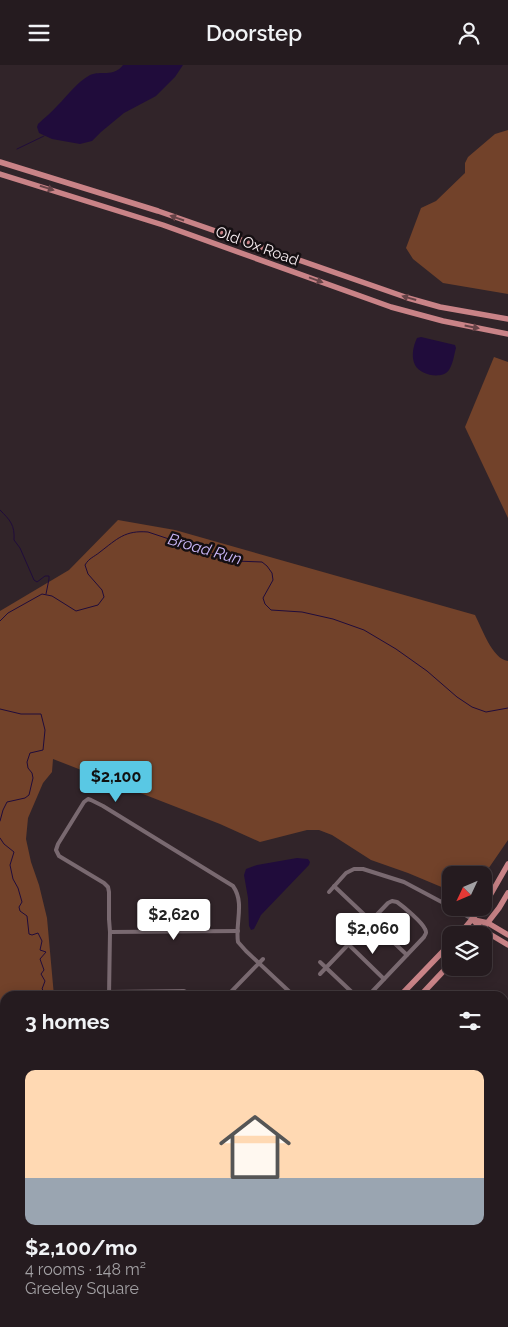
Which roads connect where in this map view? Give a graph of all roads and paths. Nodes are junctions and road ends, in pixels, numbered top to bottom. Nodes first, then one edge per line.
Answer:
1 (0, 162) edge
2 (0, 174) edge
3 (508, 319) edge
4 (508, 334) edge
5 (508, 864) edge
6 (334, 886) junction
7 (329, 891) dead end
8 (492, 892) edge
9 (508, 893) edge
10 (442, 902) edge
11 (467, 916) edge
12 (475, 916) edge
13 (472, 919) junction
14 (370, 921) junction
15 (488, 923) junction
16 (466, 926) edge
17 (476, 926) edge
18 (485, 926) edge
19 (238, 931) junction
20 (110, 932) junction
21 (508, 935) edge
22 (492, 938) edge
23 (348, 944) junction
24 (508, 945) edge
25 (442, 952) edge
26 (407, 955) junction
27 (263, 959) dead end
28 (320, 962) dead end
29 (259, 964) junction
30 (326, 968) junction
31 (442, 973) edge
32 (320, 974) dead end
33 (384, 979) junction
34 (109, 991) edge
35 (232, 991) edge
36 (289, 991) edge
37 (351, 991) edge
38 (373, 991) edge
39 (405, 991) edge
40 (425, 991) edge

3 -> 1 main road, Old Ox Road
2 -> 4 main road, Old Ox Road
5 - 8 main road
6 - 7 street
6 - 10 street
6 - 14 street
9 - 15 main road
11 - 13 street
12 - 13 main road
13 - 15 main road
13 - 16 main road
13 - 17 main road
14 - 23 street
14 - 26 street
14 - 26 street
15 - 18 main road
15 - 21 main road
19 - 20 street
19 - 20 street
19 - 29 street
20 - 34 street
22 - 24 main road
23 - 30 street
23 - 33 street
25 - 39 main road
26 - 33 street
27 - 29 street
28 - 30 street
29 - 35 street
29 - 36 street
30 - 32 street
30 - 37 street
31 - 40 main road
33 - 38 street

